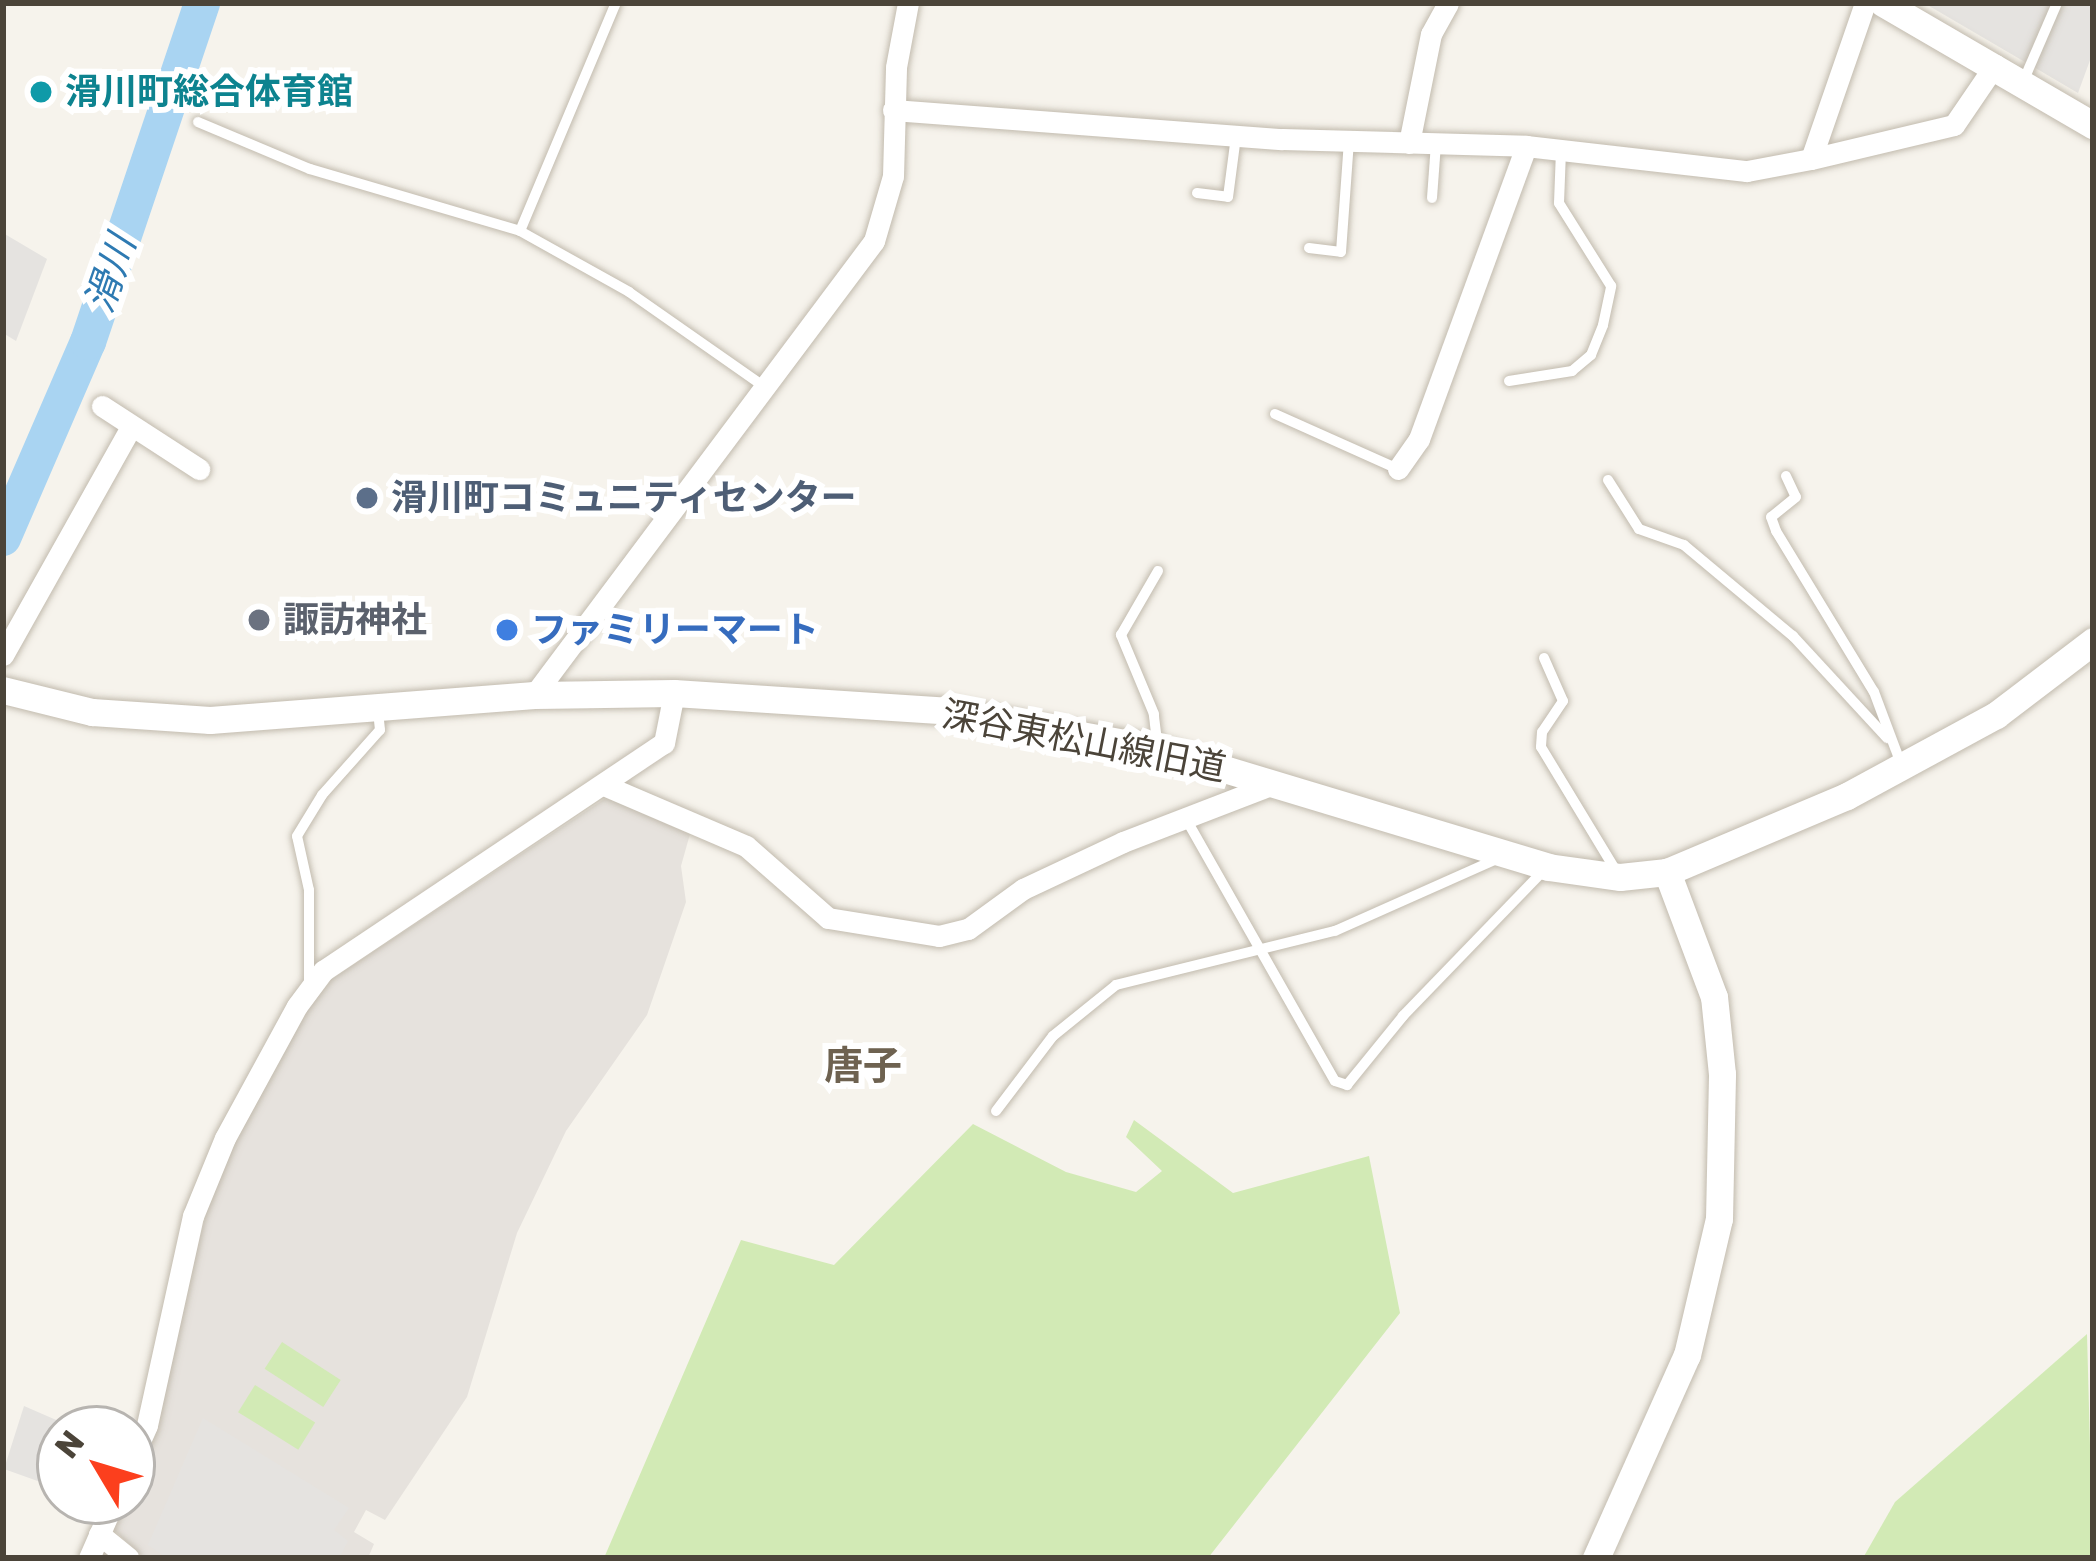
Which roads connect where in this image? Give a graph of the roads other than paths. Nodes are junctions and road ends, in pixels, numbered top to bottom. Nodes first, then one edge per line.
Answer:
1 (616, 3) edge
2 (908, 3) edge
3 (1448, 3) edge
4 (1865, 3) edge
5 (1883, 3) edge
6 (2057, 3) edge
7 (1995, 65) junction
8 (2023, 82) junction
9 (893, 110) junction
10 (198, 122) dead end
11 (2093, 125) edge
12 (1236, 136) junction
13 (1349, 141) junction
14 (1409, 143) junction
15 (1436, 144) junction
16 (1526, 146) junction
17 (1561, 150) junction
18 (1811, 158) junction
19 (1197, 193) dead end
20 (1432, 198) dead end
21 (520, 231) junction
22 (1309, 248) dead end
23 (1509, 381) dead end
24 (762, 385) junction
25 (102, 406) dead end
26 (1276, 414) dead end
27 (131, 427) junction
28 (199, 469) dead end
29 (1398, 469) joint
30 (1786, 476) dead end
31 (1608, 480) dead end
32 (1158, 571) dead end
33 (2093, 641) edge
34 (3, 655) edge
35 (1544, 658) dead end
36 (3, 690) edge
37 (674, 693) junction
38 (535, 695) junction
39 (378, 711) junction
40 (1887, 738) junction
41 (1158, 749) junction
42 (1902, 767) junction
43 (1276, 783) junction
44 (606, 787) junction
45 (1186, 819) junction
46 (1506, 855) junction
47 (1548, 867) junction
48 (1667, 872) junction
49 (1620, 877) junction
50 (1261, 943) junction
51 (310, 989) junction
52 (996, 1112) dead end
53 (151, 1405) edge
54 (103, 1525) edge
55 (99, 1534) junction
56 (89, 1558) edge
57 (129, 1558) edge
58 (1596, 1558) edge

1 - 21 lane
2 - 9 street
3 - 14 street
4 - 18 street
5 - 7 street
6 - 8 lane
7 - 8 street
7 - 18 street
8 - 11 street
9 - 12 street
9 - 24 street
10 - 21 lane
12 - 13 street
12 - 19 lane
13 - 14 street
13 - 22 lane
14 - 15 street
15 - 16 street
15 - 20 lane
16 - 17 street
16 - 29 street
17 - 18 street
17 - 23 lane
21 - 24 lane
24 - 38 street
25 - 27 street
26 - 29 lane
27 - 28 street
27 - 34 street
30 - 40 lane
31 - 40 lane
32 - 41 lane
33 - 42 street, 深谷東松山線旧道
35 - 49 lane
36 - 39 street, 深谷東松山線旧道
37 - 38 street, 深谷東松山線旧道
37 - 41 street, 深谷東松山線旧道
37 - 44 street
38 - 39 street, 深谷東松山線旧道
39 - 51 lane
40 - 42 lane
41 - 43 street, 深谷東松山線旧道
42 - 48 street, 深谷東松山線旧道
43 - 45 street
43 - 46 street, 深谷東松山線旧道
44 - 45 street
44 - 51 street
45 - 50 lane
46 - 47 street, 深谷東松山線旧道
46 - 50 lane
47 - 49 street, 深谷東松山線旧道
47 - 50 lane
48 - 49 street, 深谷東松山線旧道
48 - 58 street
50 - 52 lane
51 - 53 street
54 - 55 street
55 - 56 street
55 - 57 street

